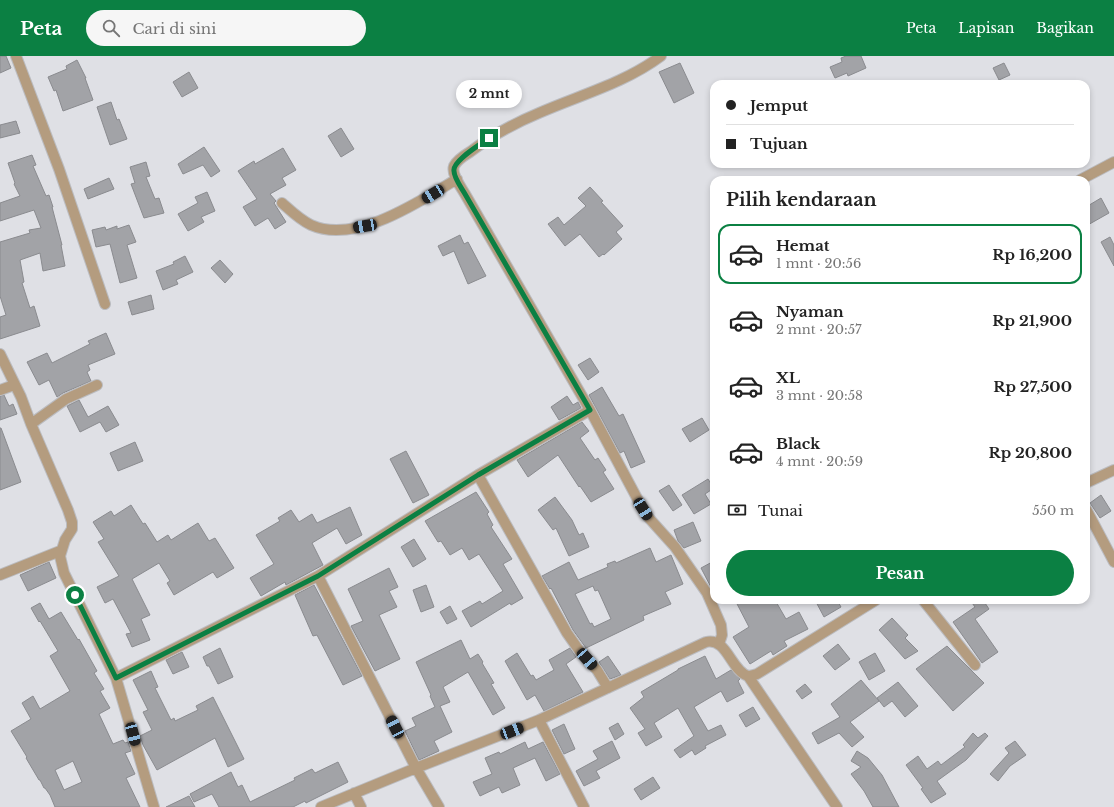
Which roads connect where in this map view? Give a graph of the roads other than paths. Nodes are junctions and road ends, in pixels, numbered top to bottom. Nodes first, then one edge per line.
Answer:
1 (16, 56) edge
2 (661, 56) edge
3 (1114, 162) edge
4 (1088, 176) edge
5 (457, 179) junction
6 (282, 203) dead end
7 (105, 304) dead end
8 (0, 354) edge
9 (14, 384) junction
10 (97, 385) dead end
11 (0, 390) edge
12 (590, 410) junction
13 (31, 424) junction
14 (1114, 470) edge
15 (478, 475) junction
16 (1090, 481) edge
17 (1090, 517) edge
18 (60, 551) junction
19 (1114, 562) edge
20 (0, 575) edge
21 (318, 576) junction
22 (710, 600) edge
23 (712, 604) edge
24 (870, 604) edge
25 (926, 604) edge
26 (719, 644) junction
27 (975, 665) dead end
28 (748, 676) junction
29 (116, 678) junction
30 (608, 688) junction
31 (539, 720) junction
32 (416, 768) junction
33 (354, 793) junction
34 (154, 807) edge
35 (321, 807) edge
36 (361, 807) edge
37 (439, 807) edge
38 (584, 807) edge
39 (837, 807) edge

1 - 7 street
2 - 5 street
3 - 4 street
5 - 6 street
5 - 12 street
8 - 9 street
9 - 11 street
9 - 13 street
10 - 13 street
12 - 15 street
12 - 22 street
13 - 18 street
14 - 16 street
15 - 21 street
15 - 30 street
17 - 19 street
18 - 20 street
18 - 29 street
21 - 29 street
21 - 32 street
23 - 26 street
24 - 28 street
25 - 27 street
26 - 28 street
26 - 30 street
28 - 39 street
29 - 34 street
30 - 31 street
31 - 32 street
31 - 38 street
32 - 33 street
32 - 37 street
33 - 35 street
33 - 36 street

